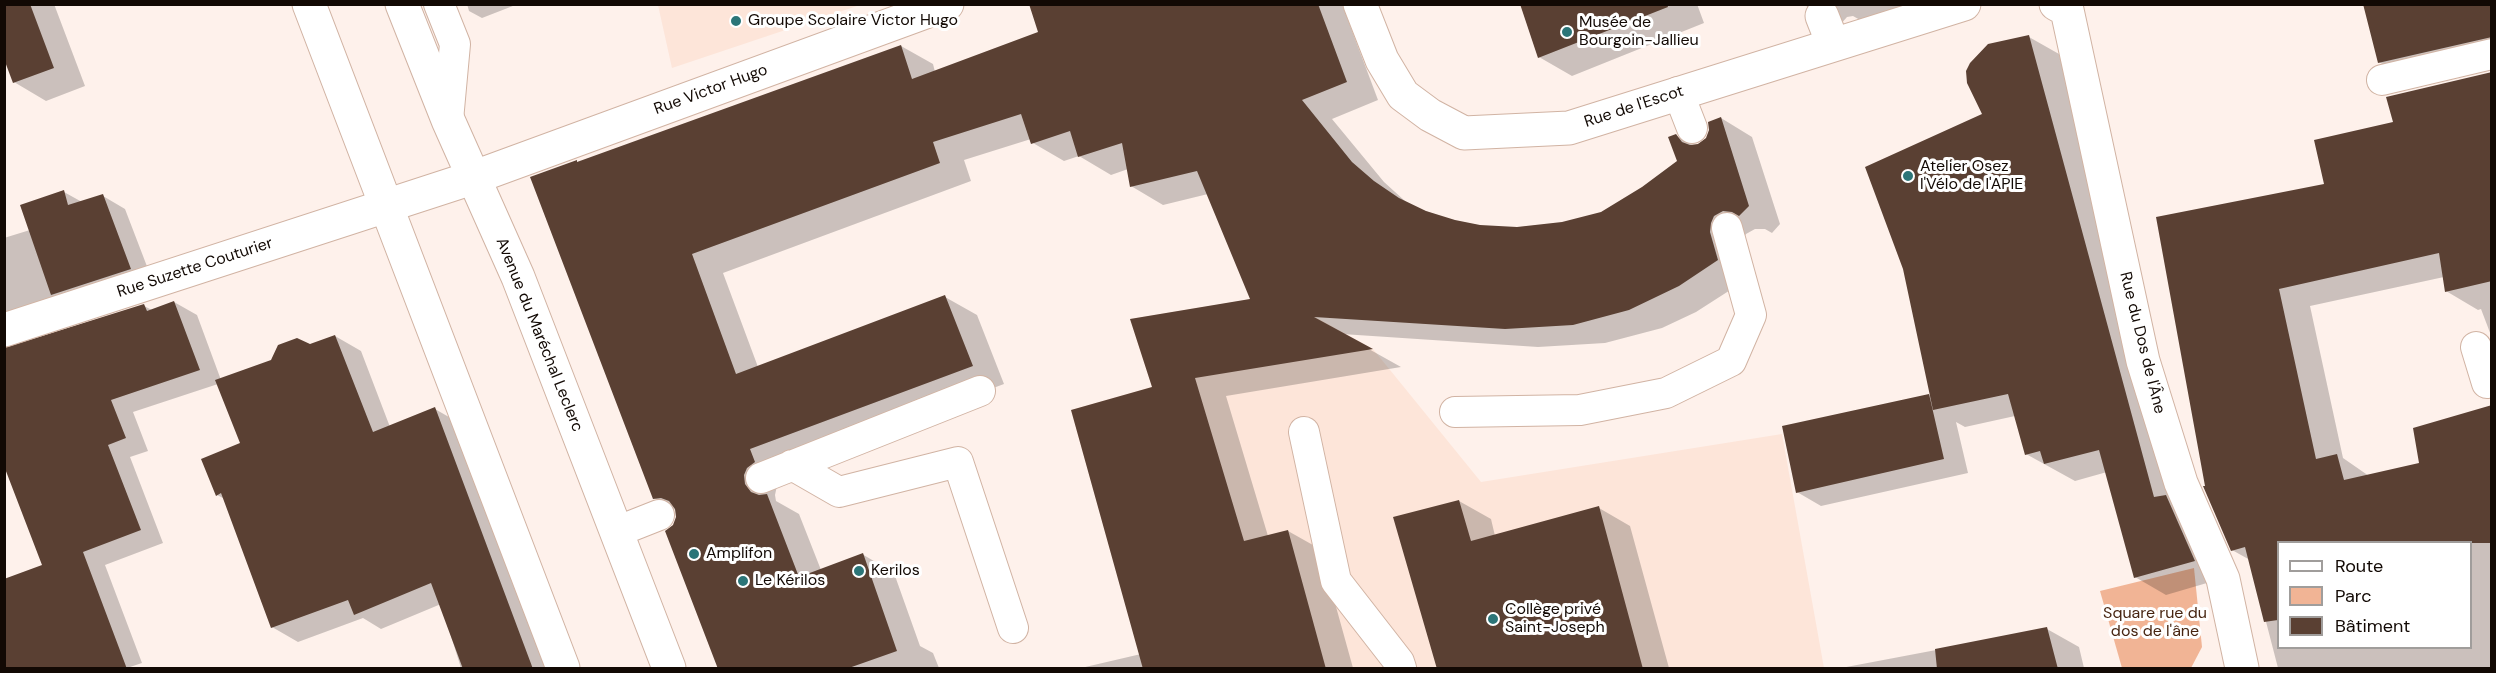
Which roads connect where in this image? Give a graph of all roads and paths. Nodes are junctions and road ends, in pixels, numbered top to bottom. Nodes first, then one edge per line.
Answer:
1 (309, 4) edge
2 (402, 4) edge
3 (439, 4) edge
4 (947, 4) edge
5 (1360, 4) edge
6 (1964, 4) edge
7 (2067, 6) edge
8 (2492, 54) edge
9 (2382, 80) dead end
10 (1678, 92) junction
11 (448, 120) junction
12 (1692, 128) dead end
13 (475, 177) junction
14 (385, 207) junction
15 (1726, 228) dead end
16 (4, 330) edge
17 (2476, 347) dead end
18 (2492, 382) edge
19 (980, 391) dead end
20 (1455, 412) dead end
21 (1304, 432) dead end
22 (792, 465) junction
23 (761, 478) dead end
24 (659, 515) dead end
25 (616, 532) junction
26 (1013, 628) dead end
27 (562, 669) edge
28 (669, 669) edge
29 (1401, 669) edge
30 (2242, 669) edge

1 - 14 street
2 - 11 street, Avenue du Maréchal Leclerc
3 - 11 lane
4 - 13 street, Rue Victor Hugo
5 - 10 street, Rue de l'Escot
6 - 10 street, Rue de l'Escot
7 - 30 street, Rue du Dos de l'Âne
8 - 9 lane
10 - 12 lane
11 - 13 street, Avenue du Maréchal Leclerc
13 - 14 street, Rue Victor Hugo
13 - 25 street, Avenue du Maréchal Leclerc
14 - 16 street, Rue Suzette Couturier
14 - 27 street
15 - 20 lane
17 - 18 lane
19 - 22 lane
21 - 29 lane
22 - 23 lane
22 - 26 lane
24 - 25 lane
25 - 28 street, Avenue du Maréchal Leclerc

